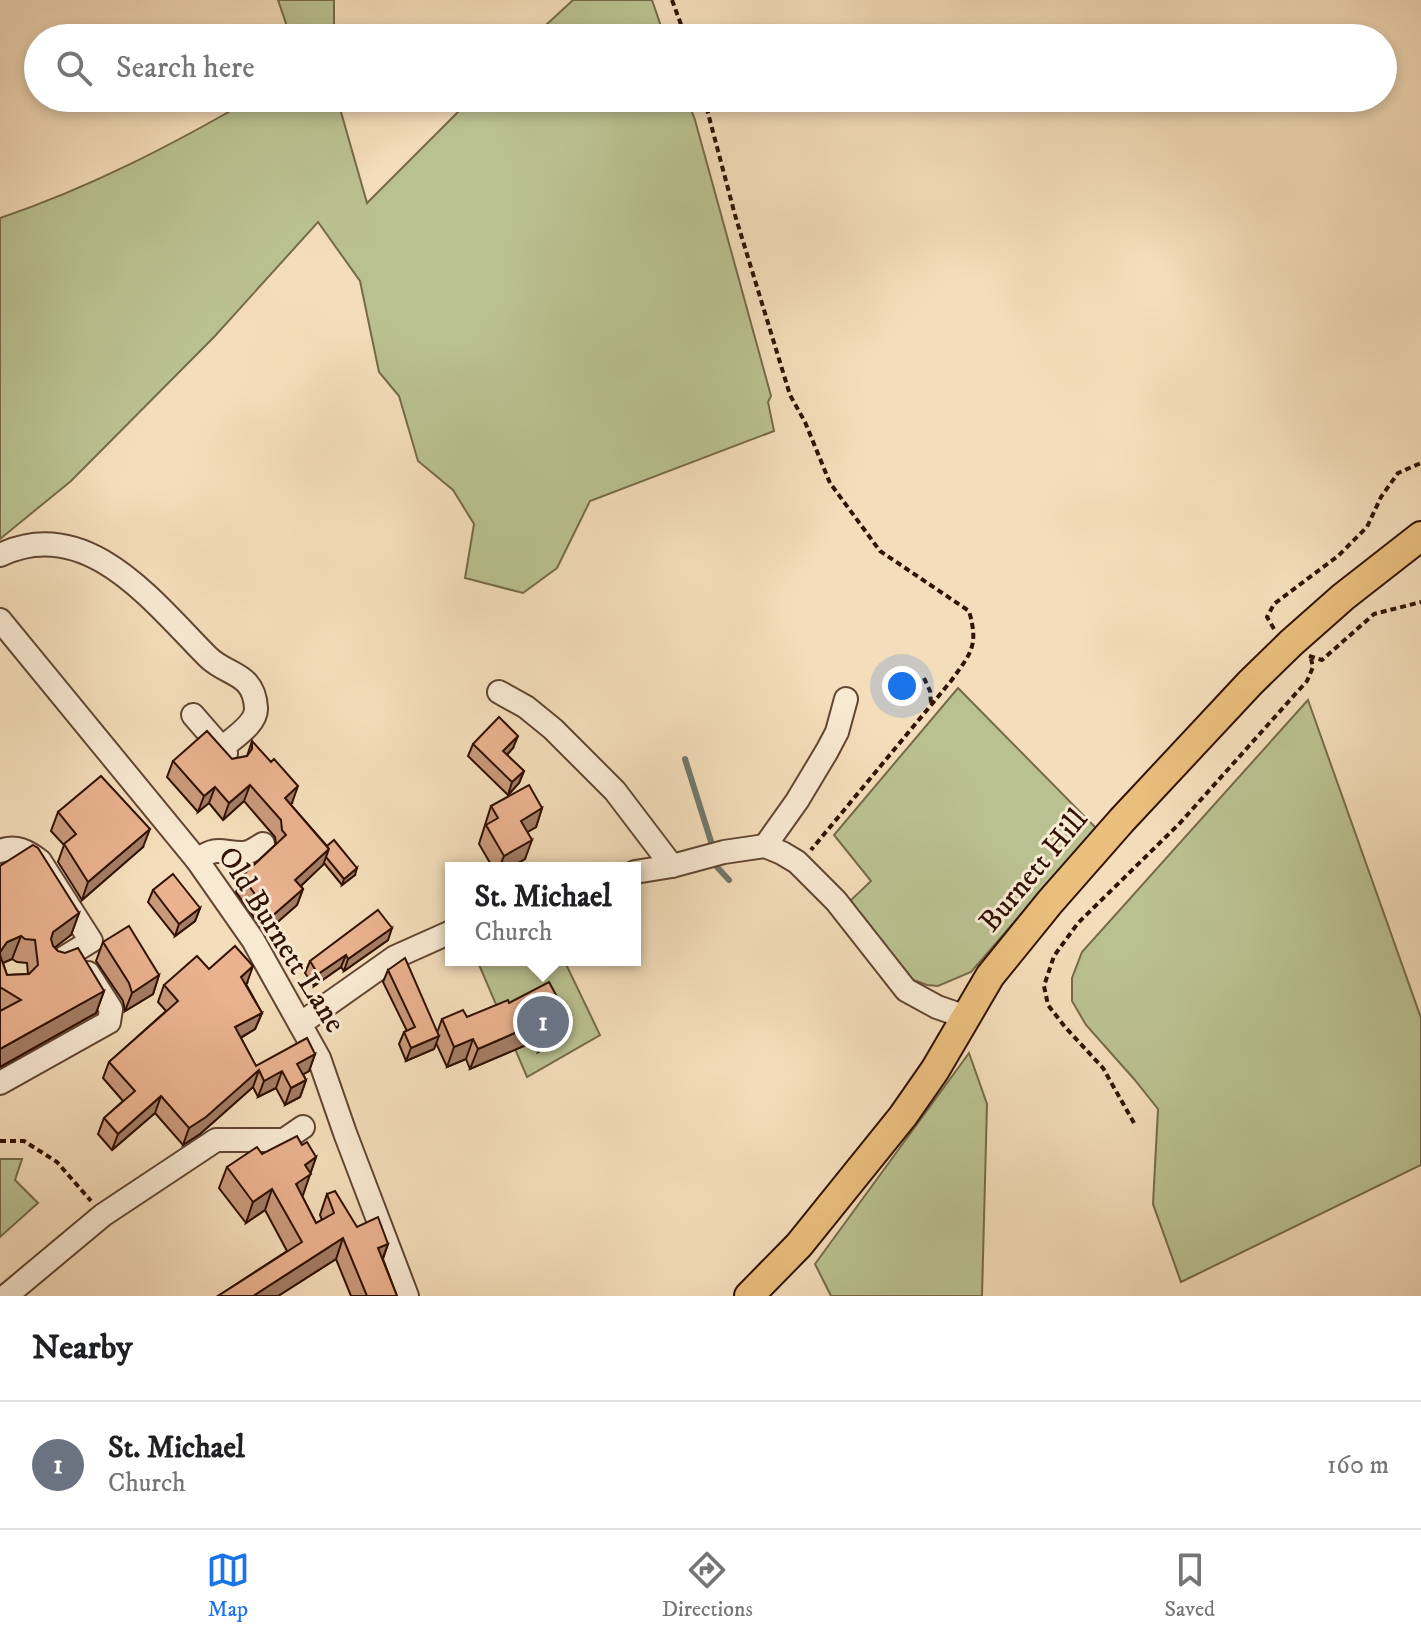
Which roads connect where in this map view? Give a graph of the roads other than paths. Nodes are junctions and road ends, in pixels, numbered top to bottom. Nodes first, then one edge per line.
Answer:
1 (1421, 536) edge
2 (0, 555) edge
3 (0, 620) edge
4 (499, 692) dead end
5 (846, 699) dead end
6 (193, 715) dead end
7 (263, 844) dead end
8 (765, 846) junction
9 (0, 851) edge
10 (197, 860) junction
11 (672, 866) junction
12 (641, 871) edge
13 (445, 935) edge
14 (966, 1017) junction
15 (300, 1024) junction
16 (0, 1083) edge
17 (303, 1127) dead end
18 (6, 1296) edge
19 (407, 1296) edge
20 (749, 1296) edge

1 - 14 main road, Burnett Hill
2 - 6 street
3 - 10 street, Old Burnett Lane
4 - 11 street
5 - 8 street
7 - 10 street
8 - 11 street
8 - 14 street
9 - 16 street
10 - 15 street, Old Burnett Lane
11 - 12 street
13 - 15 street
14 - 20 main road, Burnett Hill
15 - 19 street, Old Burnett Lane
17 - 18 street

